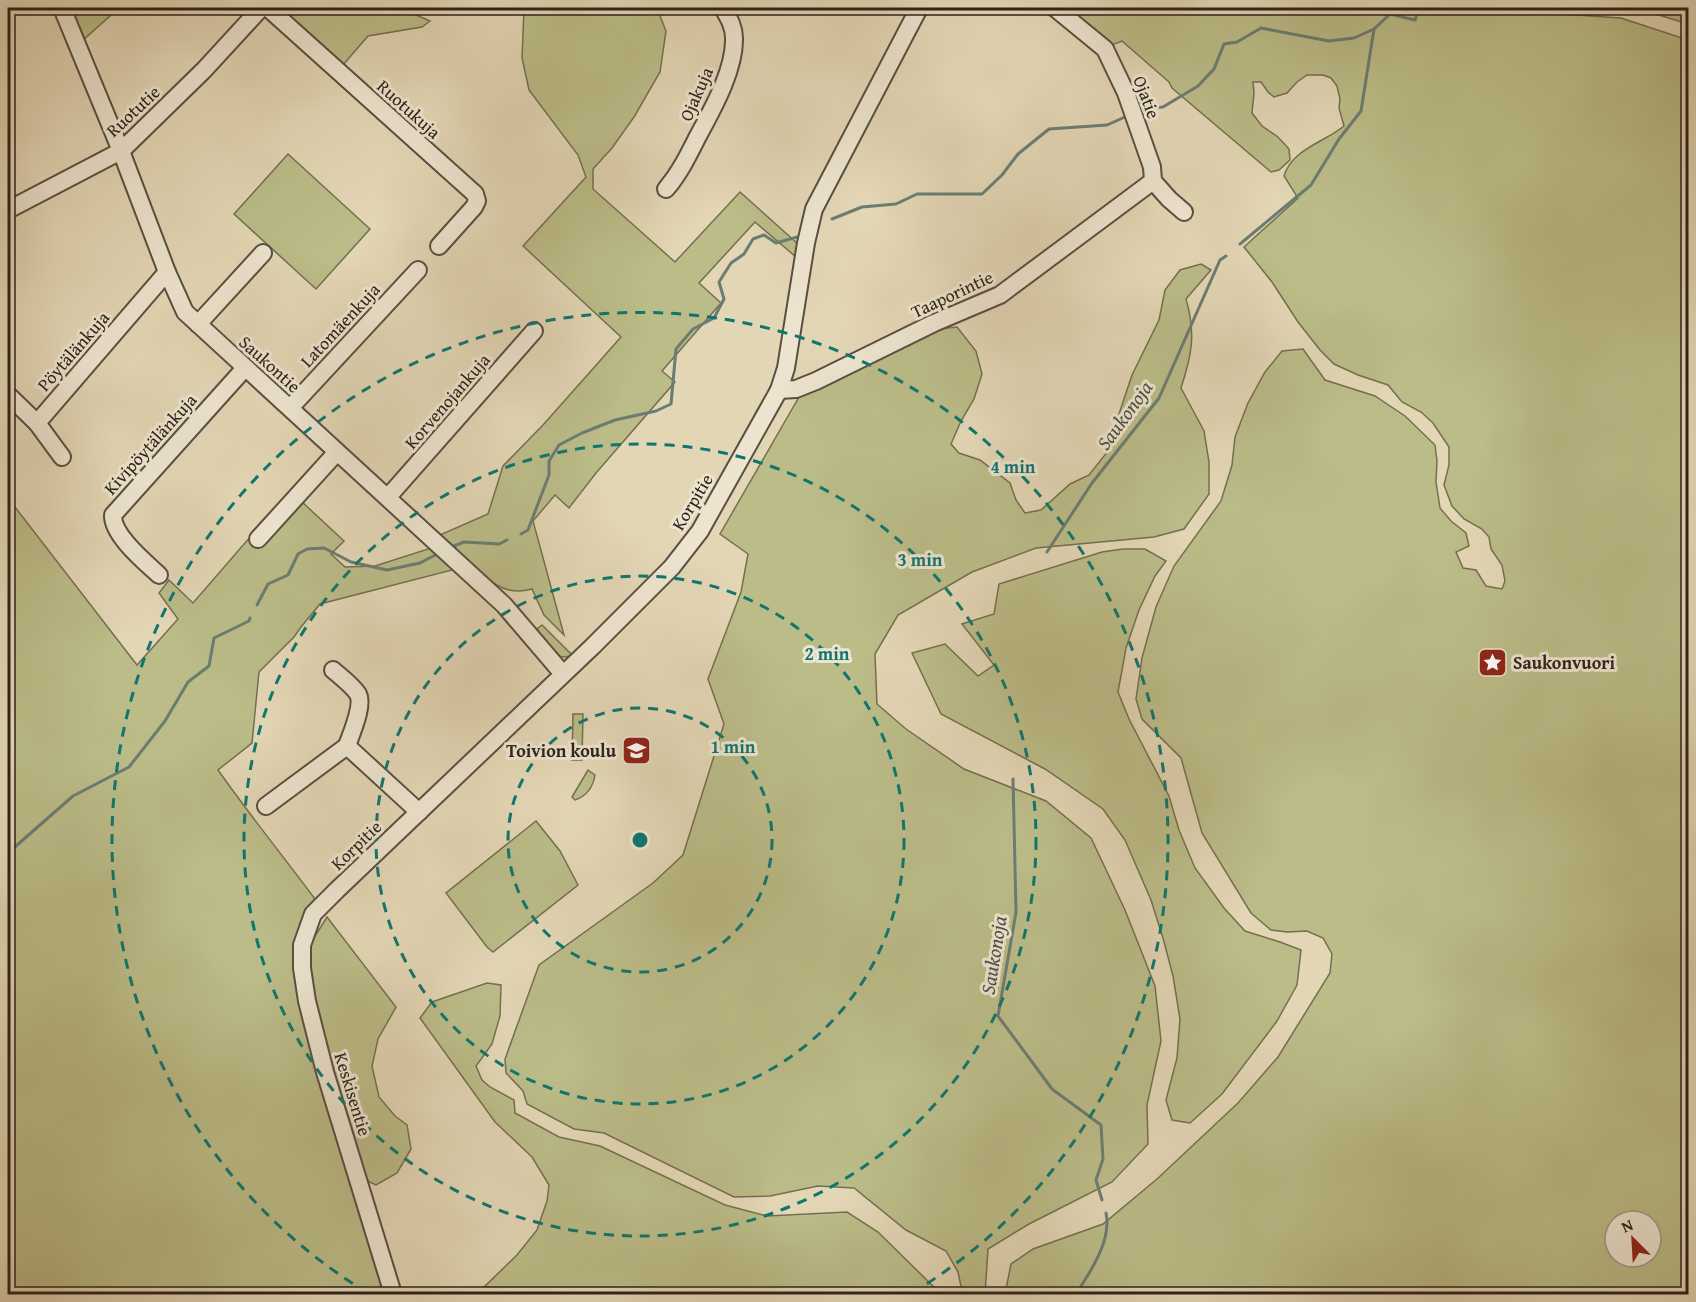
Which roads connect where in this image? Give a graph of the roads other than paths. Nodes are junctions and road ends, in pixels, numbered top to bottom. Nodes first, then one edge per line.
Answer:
1 (62, 8) edge
2 (261, 8) edge
3 (268, 8) edge
4 (723, 8) edge
5 (919, 8) edge
6 (1055, 8) edge
7 (121, 151) junction
8 (1153, 182) junction
9 (666, 189) dead end
10 (8, 210) edge
11 (1184, 212) dead end
12 (439, 246) dead end
13 (262, 253) dead end
14 (418, 270) dead end
15 (167, 272) junction
16 (198, 324) junction
17 (534, 331) dead end
18 (245, 368) junction
19 (779, 390) junction
20 (8, 395) edge
21 (291, 408) junction
22 (37, 423) junction
23 (337, 452) junction
24 (62, 457) dead end
25 (388, 497) junction
26 (258, 539) dead end
27 (159, 575) dead end
28 (333, 670) dead end
29 (563, 675) junction
30 (346, 746) junction
31 (266, 806) dead end
32 (419, 812) junction
33 (322, 905) joint
34 (393, 1294) edge

1 - 7 street, Saukontie
2 - 7 street, Ruotutie
3 - 12 street, Ruotukuja
4 - 9 street, Ojakuja
5 - 19 street, Korpitie
6 - 8 street, Ojatie
7 - 10 street, Ruotutie
7 - 15 street, Saukontie
8 - 11 street
8 - 19 street, Taaporintie
13 - 16 street
14 - 21 street, Latomäenkuja
15 - 16 street, Saukontie
15 - 22 street, Pöytälänkuja
16 - 18 street, Saukontie
17 - 25 street, Korvenojankuja
18 - 21 street, Saukontie
18 - 27 street, Kivipöytälänkuja
19 - 29 street, Korpitie
20 - 22 street
21 - 23 street, Saukontie
22 - 24 street
23 - 25 street, Saukontie
23 - 26 street
25 - 29 street, Saukontie
28 - 30 street
29 - 32 street, Korpitie
30 - 31 street
30 - 32 street
32 - 33 street, Korpitie
33 - 34 street, Keskisentie

